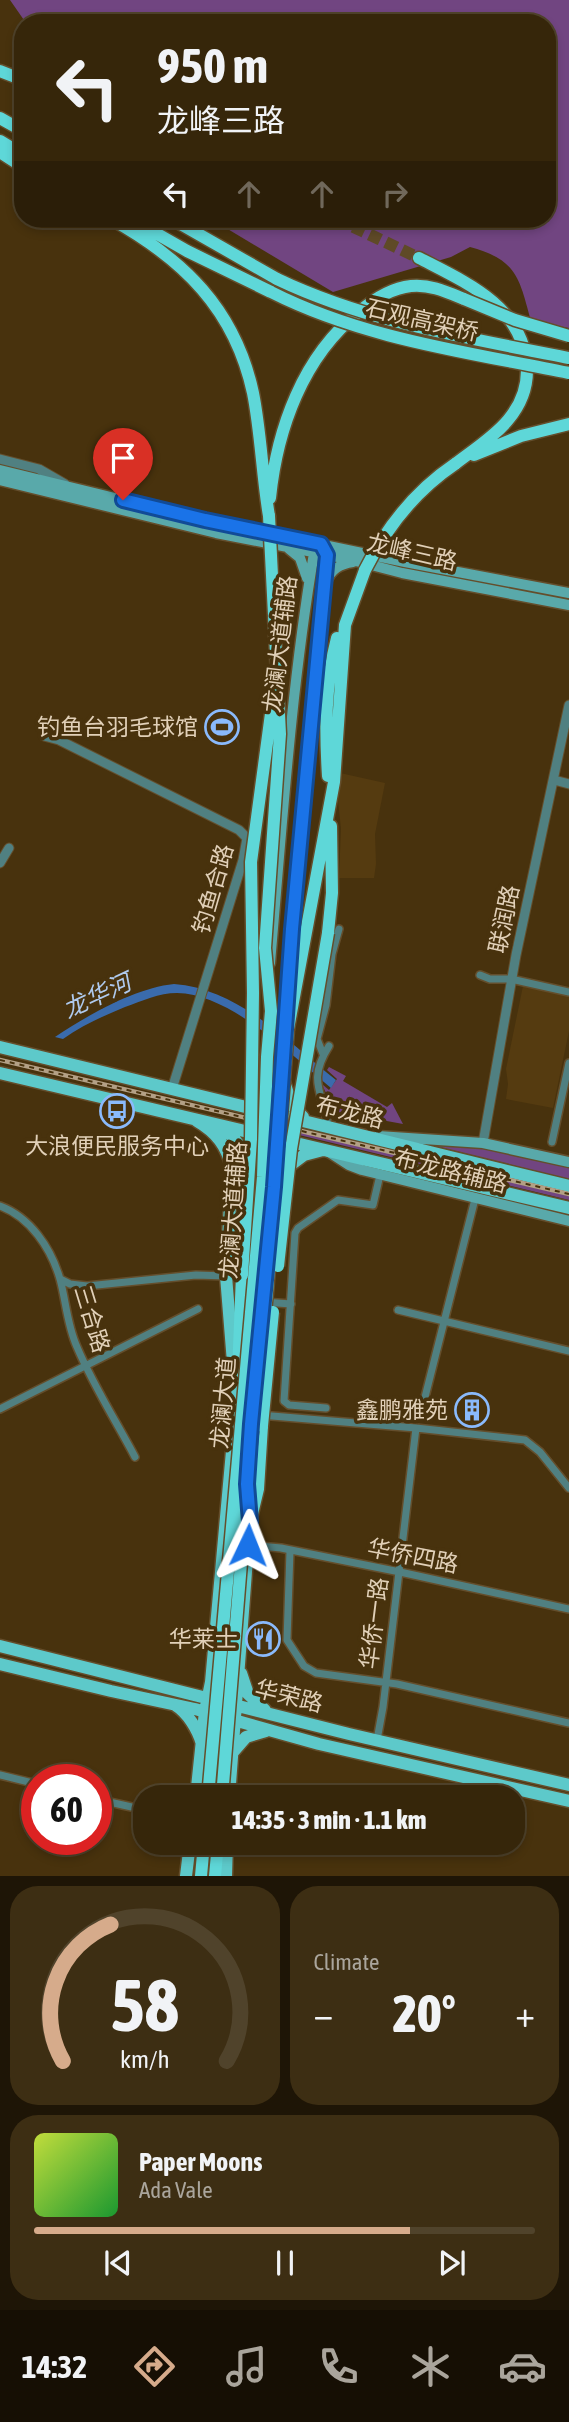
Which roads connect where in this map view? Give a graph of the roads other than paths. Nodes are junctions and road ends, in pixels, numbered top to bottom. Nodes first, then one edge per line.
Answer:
1 (125, 228) edge
2 (147, 228) edge
3 (188, 228) edge
4 (419, 258) tunnel mouth
5 (569, 337) edge
6 (569, 358) edge
7 (569, 373) edge
8 (569, 424) edge
9 (0, 459) edge
10 (455, 464) junction
11 (0, 470) edge
12 (0, 480) edge
13 (69, 486) junction
14 (269, 516) junction
15 (281, 546) junction
16 (321, 551) junction
17 (361, 566) junction
18 (307, 581) junction
19 (325, 585) junction
20 (569, 593) edge
21 (569, 605) edge
22 (276, 664) junction
23 (569, 705) edge
24 (44, 736) dead end
25 (554, 780) junction
26 (569, 784) edge
27 (9, 848) dead end
28 (0, 863) edge
29 (278, 874) junction
30 (297, 876) junction
31 (339, 929) dead end
32 (480, 975) dead end
33 (511, 979) junction
34 (569, 992) edge
35 (269, 1012) junction
36 (287, 1029) junction
37 (329, 1046) dead end
38 (0, 1047) edge
39 (323, 1054) junction
40 (569, 1063) edge
41 (263, 1064) junction
42 (283, 1069) junction
43 (0, 1073) edge
44 (172, 1089) junction
45 (220, 1101) junction
46 (260, 1112) junction
47 (184, 1115) junction
48 (279, 1116) junction
49 (212, 1121) junction
50 (323, 1127) junction
51 (260, 1134) junction
52 (360, 1134) junction
53 (278, 1138) junction
54 (552, 1142) dead end
55 (483, 1143) junction
56 (391, 1144) junction
57 (327, 1150) junction
58 (569, 1162) edge
59 (383, 1170) junction
60 (569, 1186) edge
61 (274, 1187) junction
62 (257, 1195) junction
63 (475, 1199) junction
64 (0, 1206) edge
65 (569, 1208) edge
66 (569, 1221) edge
67 (226, 1276) junction
68 (60, 1279) junction
69 (264, 1301) junction
70 (291, 1304) junction
71 (198, 1309) dead end
72 (398, 1310) dead end
73 (444, 1321) junction
74 (569, 1351) edge
75 (85, 1364) junction
76 (238, 1372) junction
77 (423, 1405) dead end
78 (236, 1406) junction
79 (326, 1408) dead end
80 (0, 1409) edge
81 (254, 1418) junction
82 (235, 1422) junction
83 (416, 1428) junction
84 (135, 1457) dead end
85 (569, 1488) edge
86 (250, 1522) joint
87 (248, 1545) junction
88 (290, 1550) junction
89 (400, 1572) junction
90 (569, 1609) edge
91 (0, 1646) edge
92 (0, 1664) edge
93 (212, 1669) junction
94 (239, 1669) junction
95 (386, 1683) junction
96 (180, 1690) junction
97 (209, 1697) junction
98 (172, 1704) junction
99 (236, 1704) junction
100 (205, 1712) junction
101 (268, 1712) junction
102 (235, 1720) junction
103 (569, 1723) edge
104 (271, 1730) junction
105 (377, 1740) junction
106 (202, 1746) junction
107 (201, 1761) junction
108 (231, 1761) junction
109 (0, 1775) edge
110 (21, 1780) edge
111 (198, 1785) edge
112 (209, 1785) edge
113 (223, 1785) edge
114 (230, 1785) edge
115 (569, 1785) edge
116 (569, 1801) edge
117 (112, 1803) edge
118 (133, 1807) edge
119 (189, 1855) edge
120 (203, 1855) edge
121 (217, 1855) edge
122 (227, 1855) edge
123 (186, 1876) edge
124 (201, 1876) edge
125 (215, 1876) edge
126 (226, 1876) edge

1 - 14 highway
2 - 7 highway, 石观高架桥, bridge
3 - 6 highway, 石观高架桥, bridge
4 - 10 highway, bridge
5 - 14 highway, bridge
8 - 10 highway
9 - 13 street
10 - 17 highway, bridge
11 - 13 main road, 龙峰三路
12 - 15 main road, 龙峰三路
13 - 16 main road, 龙峰三路
14 - 22 highway, bridge
15 - 16 main road, 龙峰三路
15 - 18 main road
16 - 17 main road, 龙峰三路
16 - 18 main road, 龙澜大道辅路
16 - 19 main road, 龙澜大道辅路
16 - 20 main road, 龙峰三路
17 - 19 main road
17 - 21 main road, 龙峰三路
17 - 36 highway, 龙澜大道
17 - 81 highway, bridge
18 - 29 main road, 龙澜大道辅路
19 - 30 main road, 龙澜大道辅路
22 - 35 highway, 龙澜大道, bridge
22 - 76 highway, bridge
23 - 25 street, 联润路
24 - 44 street, 钓鱼合路
25 - 26 street
25 - 33 street, 联润路
27 - 28 street
29 - 30 main road
29 - 35 main road, 龙澜大道辅路
30 - 36 main road, 龙澜大道辅路
31 - 39 street
32 - 33 street
33 - 34 street
33 - 55 street, 联润路
35 - 41 main road, 龙澜大道辅路, bridge
35 - 112 highway, 龙澜大道, bridge
36 - 42 main road, 龙澜大道辅路, bridge
36 - 113 highway, 龙澜大道, bridge
37 - 39 street
38 - 44 main road, 布龙路
39 - 50 street
40 - 54 street
41 - 45 main road
41 - 46 main road, 龙澜大道辅路
42 - 48 main road, 龙澜大道辅路
42 - 50 main road
43 - 47 main road, 布龙路
44 - 45 main road, 布龙路
45 - 46 main road, 布龙路
46 - 48 main road, 布龙路
46 - 51 main road, 龙澜大道辅路
47 - 49 main road, 布龙路
47 - 67 main road
48 - 50 main road, 布龙路
48 - 53 main road, 龙澜大道辅路
49 - 51 main road, 布龙路
49 - 62 main road
50 - 52 main road, 布龙路
51 - 53 main road, 布龙路
51 - 62 main road, 龙澜大道辅路
52 - 55 main road, 布龙路辅路
52 - 56 main road, 布龙路
53 - 57 main road, 布龙路
53 - 61 main road, 龙澜大道辅路
55 - 58 main road, 布龙路辅路
56 - 59 main road
56 - 60 main road, 布龙路
57 - 59 main road, 布龙路
57 - 61 main road
59 - 63 main road, 布龙路辅路
59 - 65 main road, 布龙路
59 - 70 street
61 - 69 main road, 龙澜大道辅路
62 - 76 main road, 龙澜大道辅路
63 - 66 main road, 布龙路辅路
63 - 73 street
64 - 68 street, 三合路
67 - 68 street
67 - 78 main road
68 - 75 street, 三合路
69 - 70 street
69 - 81 main road, 龙澜大道辅路
70 - 79 street
71 - 75 street
72 - 73 street
73 - 74 street
73 - 77 street
75 - 80 street
75 - 84 street, 三合路
76 - 78 main road, 龙澜大道辅路
78 - 81 main road
78 - 82 main road, 龙澜大道辅路
81 - 82 main road
81 - 83 street
81 - 86 highway
82 - 93 main road, 龙澜大道辅路
83 - 85 street
83 - 89 street, 华侨一路
86 - 87 main road
87 - 88 street, 华侨四路
87 - 94 main road
88 - 89 street, 华侨四路
88 - 95 street
89 - 90 street, 华侨四路
89 - 95 street, 华侨一路
91 - 96 main road, 华荣路
92 - 98 main road, 华荣路
93 - 94 main road
93 - 96 main road
93 - 97 main road, 龙澜大道辅路
94 - 99 main road
94 - 101 main road
95 - 103 street
95 - 105 street, 华侨一路
96 - 97 main road, 华荣路
97 - 99 main road, 华荣路
97 - 100 main road, 龙澜大道辅路
98 - 100 main road, 华荣路
98 - 106 main road
99 - 101 main road, 华荣路
99 - 102 main road
100 - 102 main road, 华荣路
100 - 106 main road, 龙澜大道辅路
101 - 105 main road, 华荣路
102 - 104 main road, 华荣路
102 - 108 main road
104 - 108 main road
104 - 116 main road, 华荣路
105 - 115 main road, 华荣路
106 - 107 main road, 龙澜大道辅路
107 - 108 main road
107 - 111 main road, 龙澜大道辅路
108 - 114 main road
109 - 110 street
117 - 118 street
119 - 123 main road
120 - 124 highway
121 - 125 highway
122 - 126 main road

